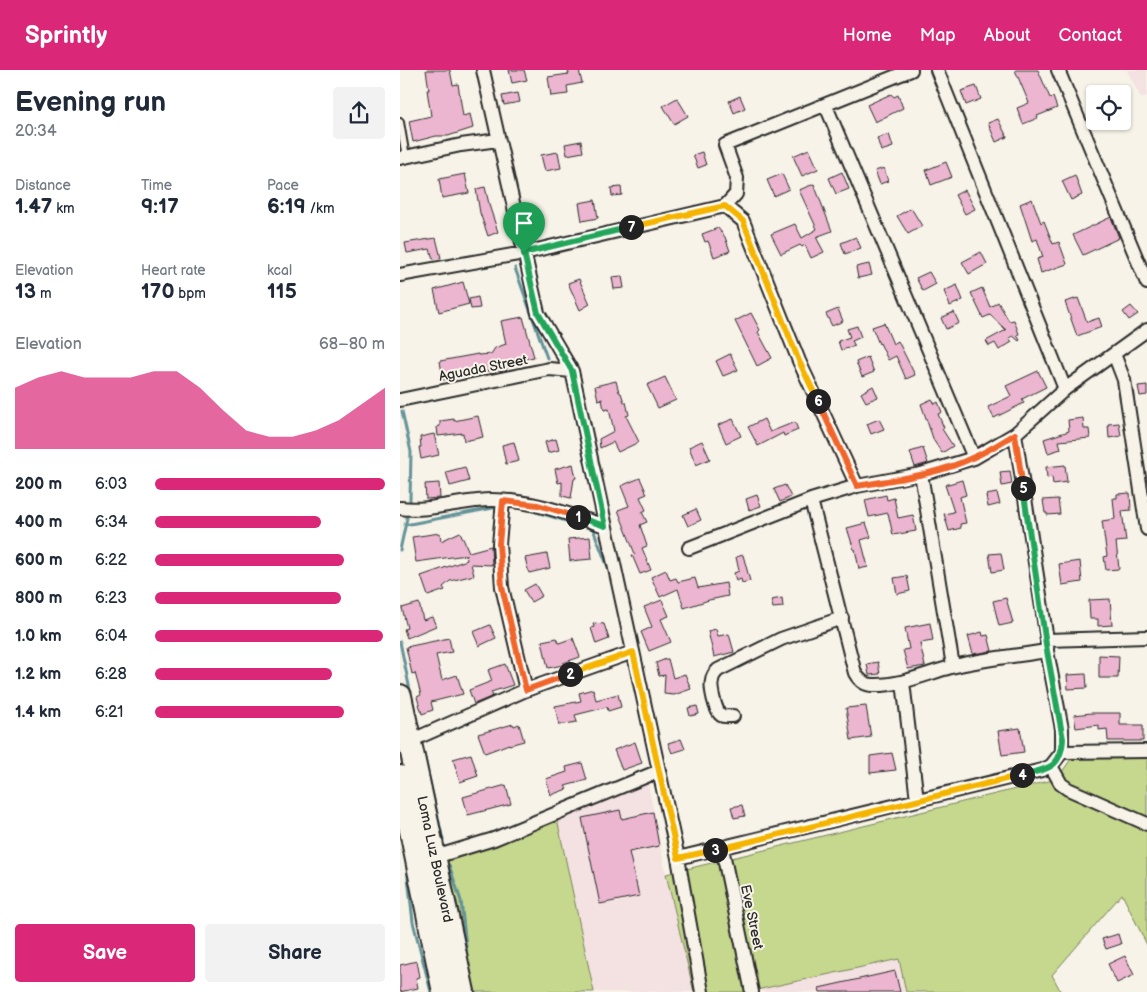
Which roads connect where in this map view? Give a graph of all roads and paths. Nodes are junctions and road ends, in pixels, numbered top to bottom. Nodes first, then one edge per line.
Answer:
1 (483, 70) edge
2 (911, 70) edge
3 (937, 70) edge
4 (1058, 70) edge
5 (826, 106) junction
6 (400, 122) edge
7 (498, 140) junction
8 (403, 157) edge
9 (725, 206) junction
10 (524, 253) junction
11 (400, 275) edge
12 (1147, 283) edge
13 (1147, 330) edge
14 (1114, 354) junction
15 (572, 371) junction
16 (1065, 389) junction
17 (400, 400) edge
18 (1015, 434) junction
19 (974, 458) junction
20 (921, 474) junction
21 (857, 486) junction
22 (811, 500) junction
23 (503, 501) junction
24 (400, 508) edge
25 (605, 526) junction
26 (1147, 529) edge
27 (689, 548) dead end
28 (842, 618) junction
29 (1147, 637) edge
30 (1047, 646) junction
31 (633, 652) junction
32 (953, 666) junction
33 (903, 682) junction
34 (526, 690) junction
35 (400, 696) edge
36 (733, 716) dead end
37 (410, 741) junction
38 (1147, 751) edge
39 (1062, 752) junction
40 (1051, 766) junction
41 (659, 771) junction
42 (400, 777) edge
43 (918, 800) junction
44 (1147, 824) edge
45 (722, 848) junction
46 (434, 857) junction
47 (678, 858) junction
48 (444, 992) edge
49 (463, 992) edge
50 (702, 992) edge
51 (752, 992) edge

1 - 7 street
2 - 5 street
3 - 16 street
4 - 12 street
5 - 9 street
5 - 19 street
6 - 8 lane
7 - 8 street
7 - 10 street
9 - 10 street
9 - 21 street
10 - 11 street
10 - 15 street
13 - 14 street
14 - 16 street
14 - 26 street
15 - 17 street, Aguada Street
15 - 25 street
16 - 18 street
18 - 19 street
18 - 30 street
19 - 20 street
20 - 21 street
20 - 32 street
21 - 22 street
22 - 27 street
22 - 28 street
23 - 24 street
23 - 25 street
23 - 34 street
25 - 31 street
28 - 33 street
28 - 36 street
29 - 30 street
30 - 32 street
30 - 39 street
31 - 34 street
31 - 41 street
32 - 33 street
33 - 43 street
34 - 37 street
35 - 37 highway, Loma Luz Boulevard
37 - 46 highway, Loma Luz Boulevard
38 - 39 street
39 - 40 street
40 - 43 street
40 - 44 street
41 - 46 street
41 - 47 street
42 - 48 highway, Loma Luz Boulevard
43 - 45 street
45 - 47 street
45 - 51 street, Eve Street
46 - 49 highway, Loma Luz Boulevard
47 - 50 street

